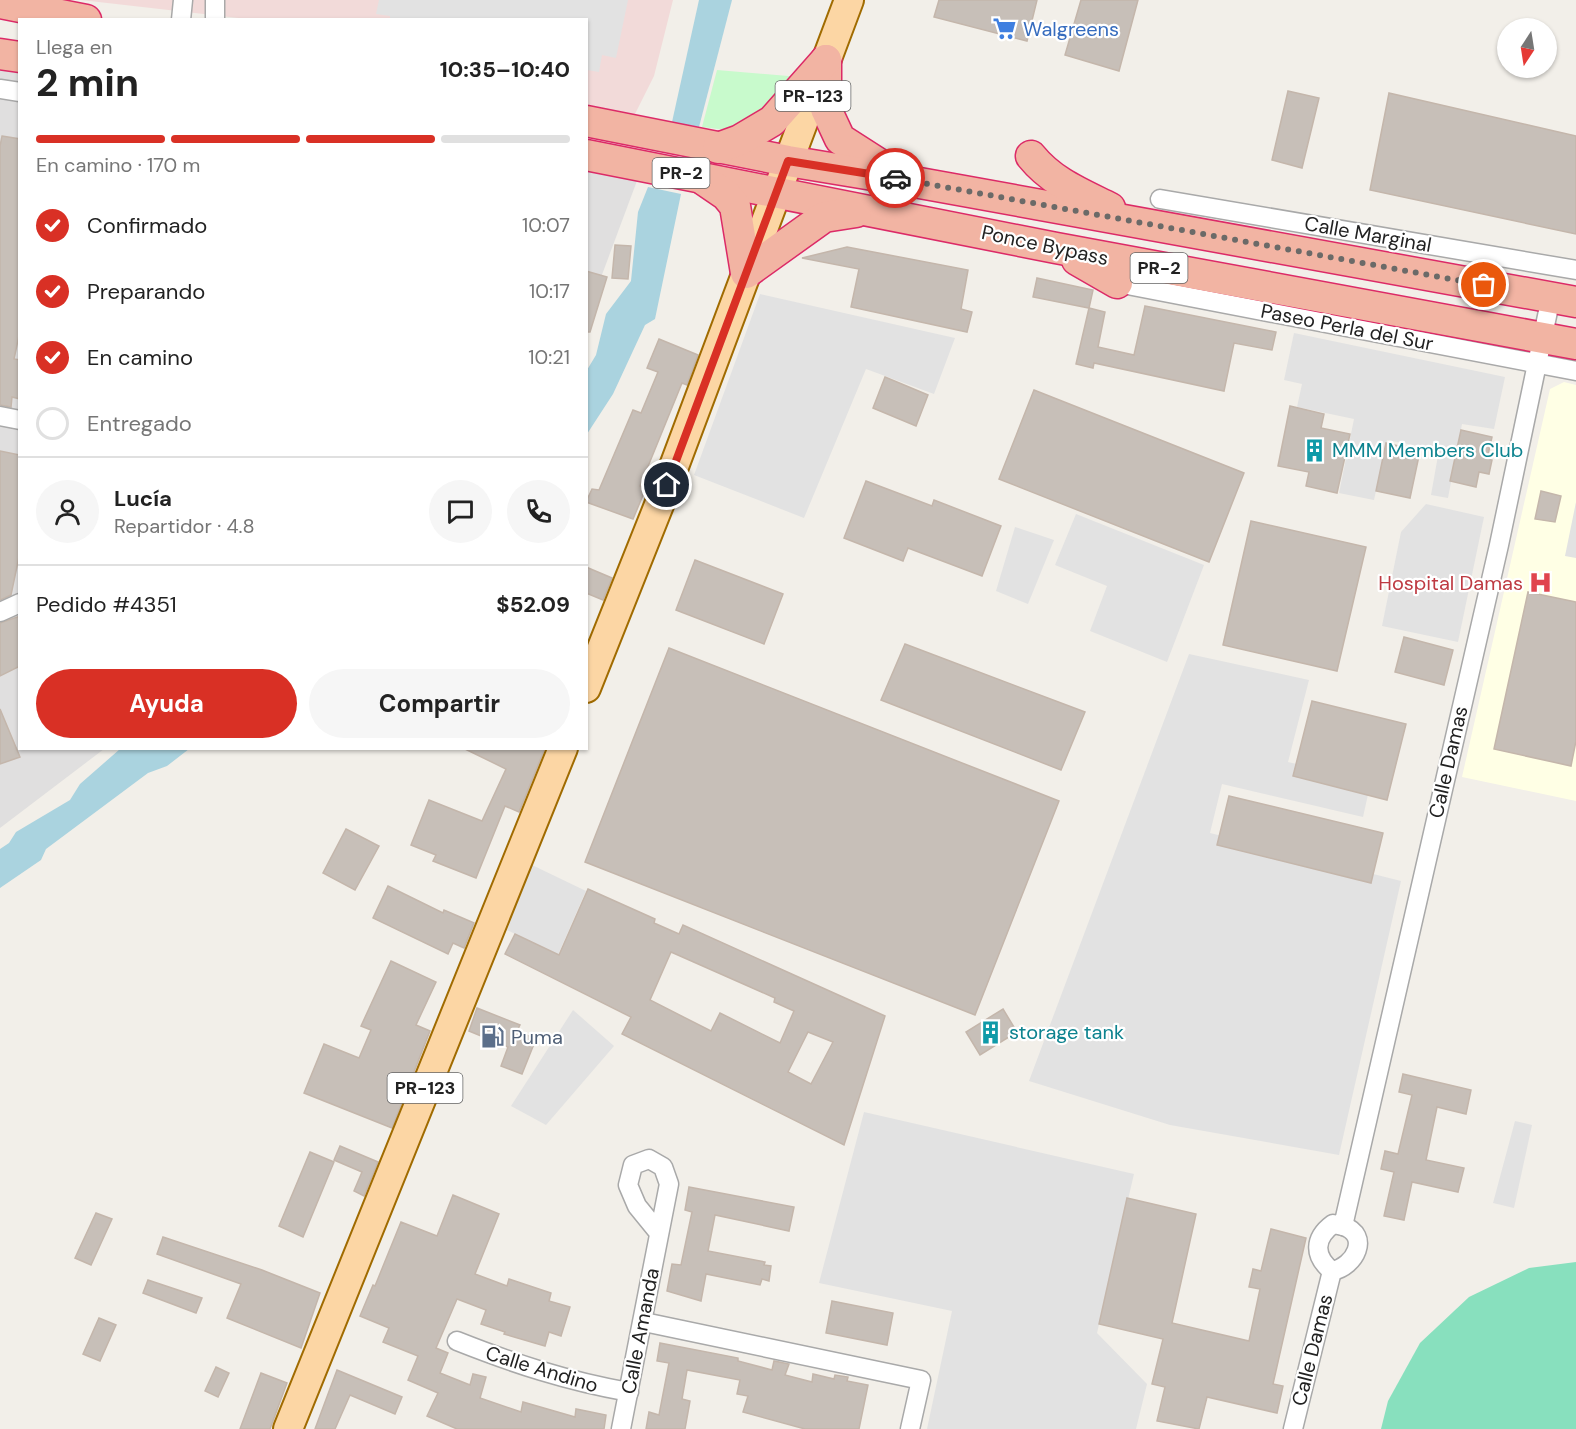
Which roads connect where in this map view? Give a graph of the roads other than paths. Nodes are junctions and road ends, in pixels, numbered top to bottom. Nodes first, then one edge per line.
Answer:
1 (183, 0) edge
2 (215, 0) edge
3 (849, 0) edge
4 (0, 3) edge
5 (76, 18) edge
6 (181, 18) edge
7 (215, 18) edge
8 (826, 60) junction
9 (0, 89) edge
10 (18, 92) edge
11 (588, 121) edge
12 (718, 148) junction
13 (588, 155) edge
14 (1030, 156) dead end
15 (788, 161) junction
16 (699, 176) junction
17 (903, 180) junction
18 (776, 192) junction
19 (1160, 199) dead end
20 (867, 210) junction
21 (1145, 225) junction
22 (1056, 248) junction
23 (1576, 270) edge
24 (746, 273) junction
25 (1117, 283) joint
26 (1564, 300) edge
27 (1576, 344) edge
28 (1540, 350) junction
29 (1576, 371) edge
30 (0, 416) edge
31 (18, 420) edge
32 (18, 604) edge
33 (0, 612) edge
34 (588, 683) edge
35 (561, 750) edge
36 (1343, 1226) junction
37 (658, 1233) dead end
38 (1332, 1271) junction
39 (644, 1322) junction
40 (457, 1341) dead end
41 (628, 1392) junction
42 (288, 1429) edge
43 (621, 1429) edge
44 (910, 1429) edge
45 (1293, 1429) edge

1 - 6 street
2 - 7 street
3 - 8 main road, PR-123
4 - 5 highway
8 - 12 highway
8 - 15 main road, PR-123
8 - 17 highway
9 - 10 street
11 - 12 highway, Ponce Bypass / PR-2
12 - 15 highway, Ponce Bypass / PR-2
13 - 16 highway, Ponce Bypass / PR-2
14 - 21 highway
15 - 17 highway, Ponce Bypass / PR-2
15 - 18 main road, PR-123
16 - 18 highway, Ponce Bypass / PR-2
16 - 24 highway
17 - 21 highway, Ponce Bypass / PR-2
18 - 20 highway, Ponce Bypass / PR-2
18 - 24 main road, PR-123
19 - 23 street, Calle Marginal
20 - 22 highway, Ponce Bypass / PR-2
20 - 24 highway
21 - 26 highway, Ponce Bypass / PR-2
22 - 25 highway
22 - 28 highway, Ponce Bypass / PR-2
24 - 34 main road, PR-123
25 - 28 street, Paseo Perla del Sur
26 - 28 street, Calle Damas
27 - 28 highway, Ponce Bypass / PR-2
28 - 29 street, Paseo Perla del Sur
28 - 36 street, Calle Damas
30 - 31 street
32 - 33 street
35 - 42 main road, PR-123
36 - 38 street, Calle Damas
36 - 38 street, Calle Damas
37 - 39 street, Calle Amanda
38 - 45 street, Calle Damas
39 - 41 street, Calle Amanda
39 - 44 street
40 - 41 street, Calle Andino
41 - 43 street, Calle Amanda

